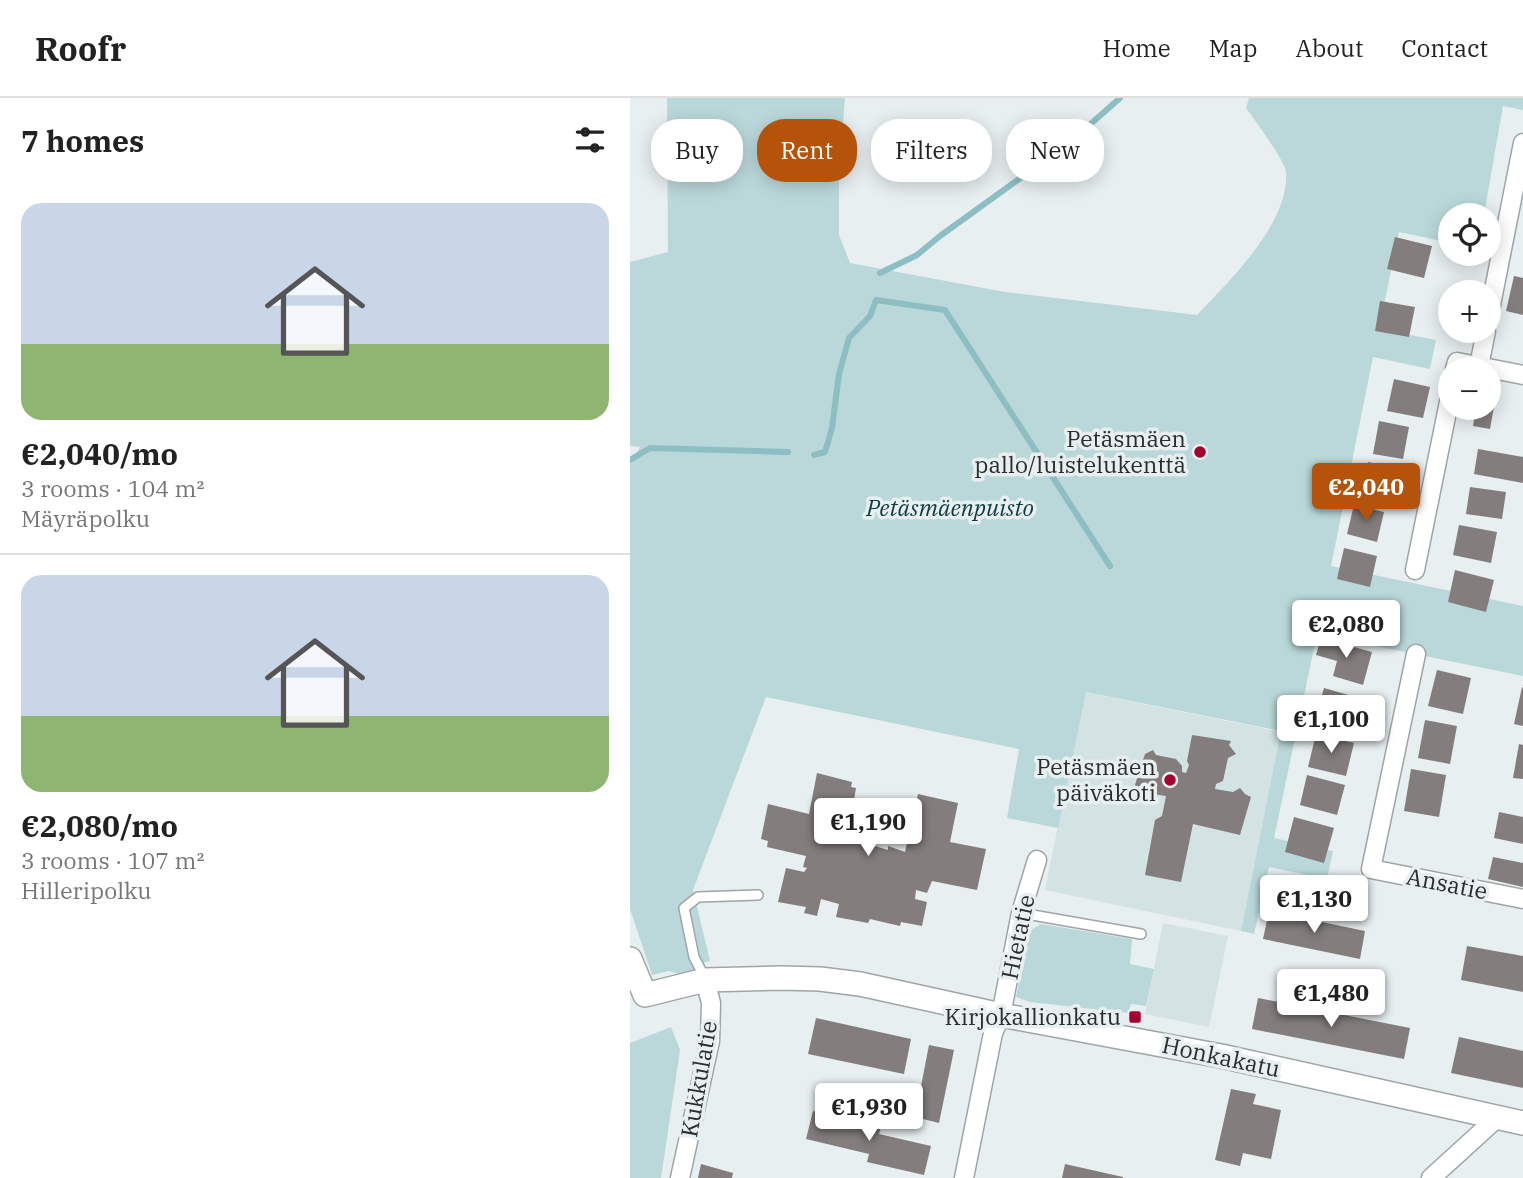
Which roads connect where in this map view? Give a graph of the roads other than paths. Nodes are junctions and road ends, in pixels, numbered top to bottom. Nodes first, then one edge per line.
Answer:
1 (1523, 143) edge
2 (1496, 280) edge
3 (1501, 370) edge
4 (1523, 375) edge
5 (1445, 420) edge
6 (1415, 570) dead end
7 (1416, 654) dead end
8 (1037, 860) dead end
9 (758, 895) dead end
10 (1523, 900) edge
11 (1021, 913) junction
12 (1141, 934) dead end
13 (630, 959) edge
14 (705, 980) junction
15 (638, 999) edge
16 (1001, 1014) junction
17 (1498, 1118) junction
18 (1523, 1123) edge
19 (680, 1178) edge
20 (964, 1178) edge
21 (1431, 1178) edge

1 - 2 street
3 - 4 street
5 - 6 street
7 - 10 street, Ansatie
8 - 11 street, Hietatie
9 - 14 lane
11 - 12 lane
11 - 16 street, Hietatie
13 - 15 street
14 - 15 street, Honkakatu
14 - 16 street, Honkakatu
14 - 19 street, Kukkulatie
16 - 17 street, Honkakatu
16 - 20 street
17 - 18 street, Honkakatu
17 - 21 street

